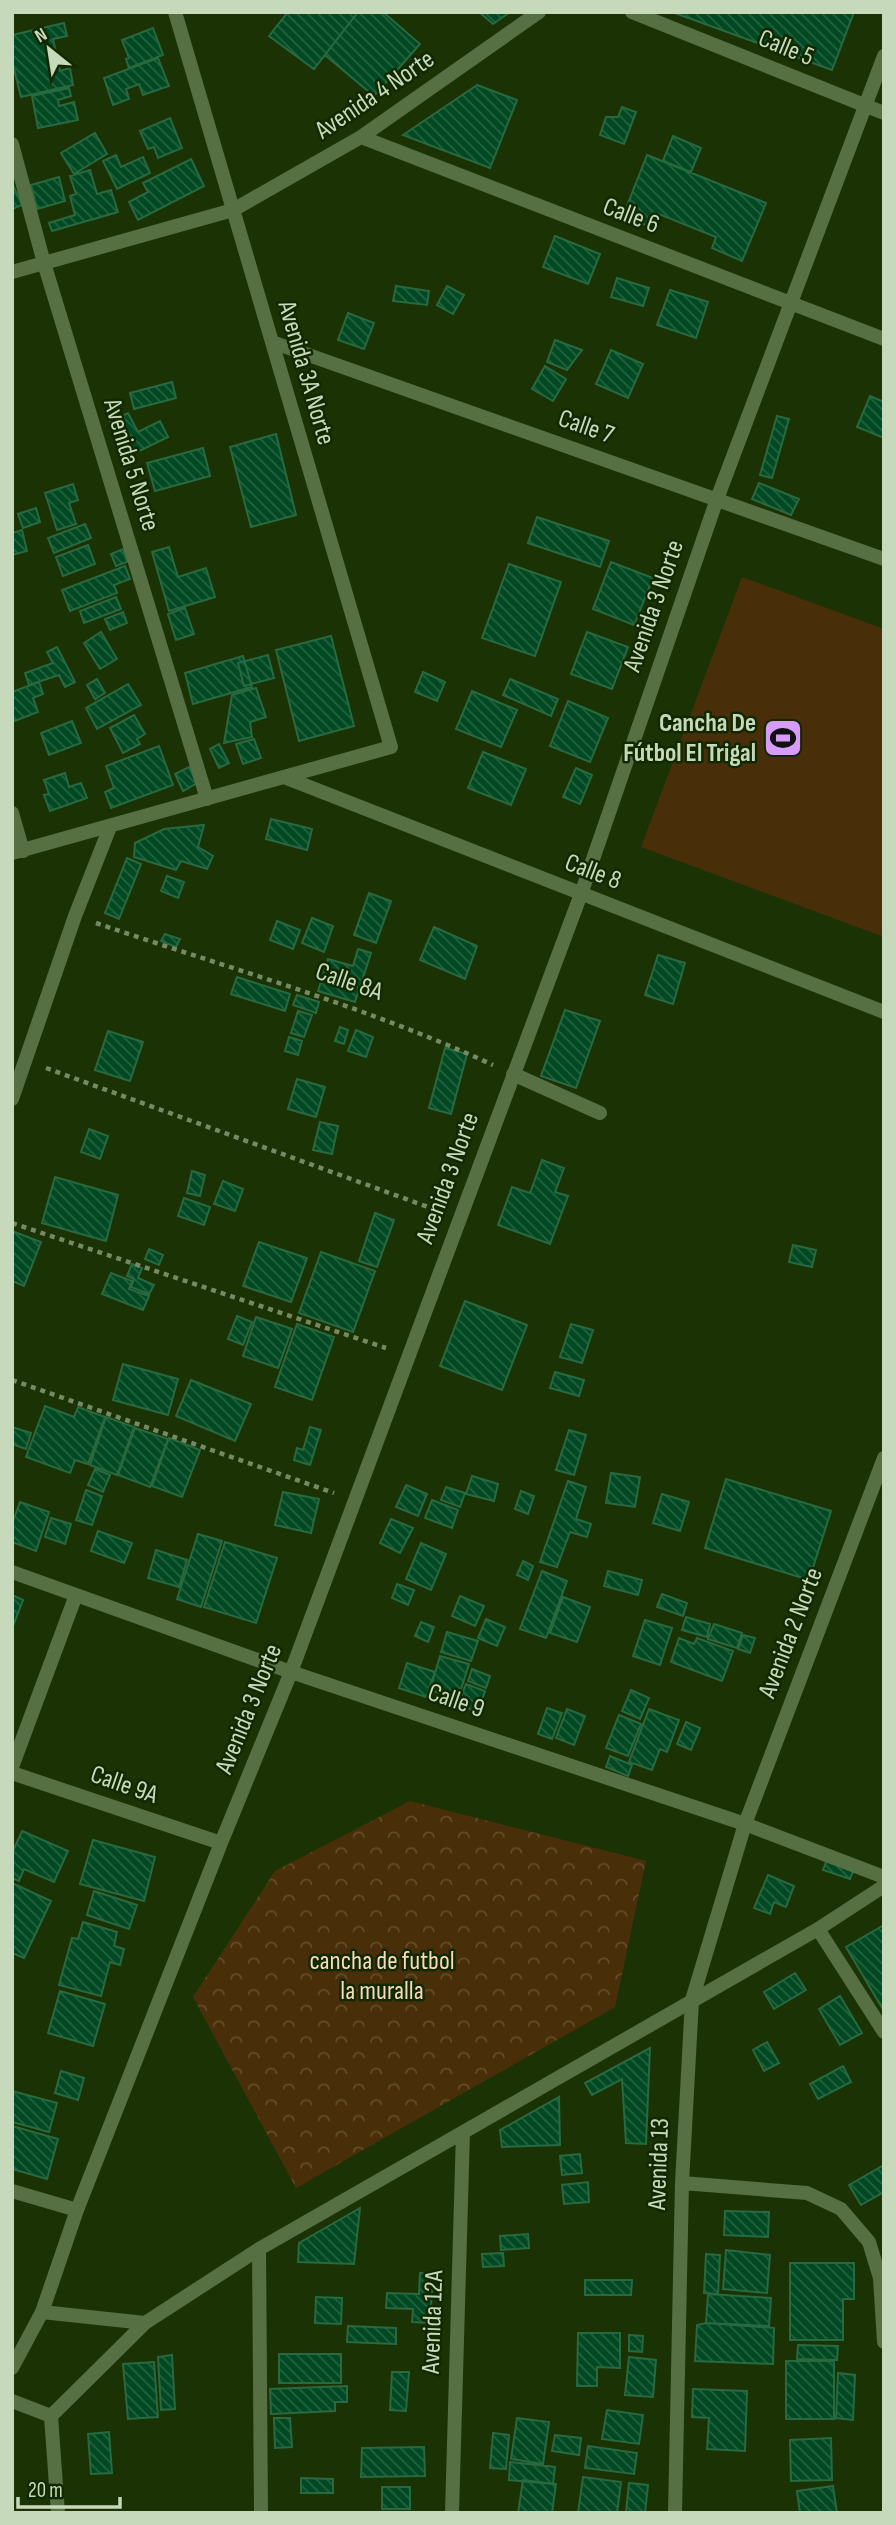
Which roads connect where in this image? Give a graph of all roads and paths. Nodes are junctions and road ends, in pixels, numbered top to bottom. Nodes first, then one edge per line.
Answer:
1 (174, 12) edge
2 (539, 12) edge
3 (632, 12) edge
4 (884, 56) edge
5 (865, 106) junction
6 (884, 113) edge
7 (361, 137) junction
8 (12, 144) edge
9 (233, 210) junction
10 (44, 263) junction
11 (12, 272) edge
12 (792, 304) junction
13 (884, 339) edge
14 (272, 342) junction
15 (717, 499) junction
16 (884, 559) edge
17 (284, 777) junction
18 (207, 799) junction
19 (12, 813) edge
20 (110, 827) junction
21 (18, 852) edge
22 (581, 894) junction
23 (75, 916) junction
24 (884, 1012) edge
25 (25, 1060) junction
26 (513, 1074) junction
27 (12, 1099) edge
28 (600, 1113) dead end
29 (459, 1219) junction
30 (12, 1223) edge
31 (408, 1356) junction
32 (12, 1380) edge
33 (884, 1458) edge
34 (355, 1500) junction
35 (12, 1572) edge
36 (76, 1595) junction
37 (291, 1672) junction
38 (12, 1767) edge
39 (12, 1773) edge
40 (744, 1824) junction
41 (221, 1843) junction
42 (884, 1877) edge
43 (884, 1886) edge
44 (818, 1928) junction
45 (692, 2000) junction
46 (884, 2032) edge
47 (463, 2132) junction
48 (682, 2183) junction
49 (12, 2191) edge
50 (78, 2210) junction
51 (259, 2249) junction
52 (42, 2312) junction
53 (145, 2323) junction
54 (884, 2342) edge
55 (12, 2368) edge
56 (12, 2401) edge
57 (51, 2416) junction
58 (58, 2513) edge
59 (261, 2513) edge
60 (452, 2513) edge
61 (675, 2513) edge

1 - 9 street, Avenida 3A Norte
2 - 7 street, Avenida 4 Norte
3 - 5 street, Calle 5
4 - 5 street, Avenida 3 Norte
5 - 6 street, Calle 5
5 - 12 street, Avenida 3 Norte
7 - 9 street, Avenida 4 Norte
7 - 12 street, Calle 6
8 - 10 street, Avenida 5 Norte
9 - 10 street
9 - 14 street, Avenida 3A Norte
10 - 11 street
10 - 18 street, Avenida 5 Norte
12 - 13 street, Calle 6
12 - 15 street, Avenida 3 Norte
14 - 15 street, Calle 7
14 - 17 street, Avenida 3A Norte
15 - 16 street, Calle 7
15 - 22 street, Avenida 3 Norte
17 - 18 street
17 - 22 street, Calle 8
18 - 20 street
19 - 21 street
20 - 21 street
20 - 23 street
22 - 24 street, Calle 8
22 - 26 street, Avenida 3 Norte
23 - 25 street
23 - 26 path, Calle 8A
25 - 27 street
25 - 29 path
26 - 28 street
26 - 29 street, Avenida 3 Norte
29 - 31 street, Avenida 3 Norte
30 - 31 path
31 - 34 street, Avenida 3 Norte
32 - 34 path
33 - 40 street, Avenida 2 Norte
34 - 37 street, Avenida 3 Norte
35 - 36 street, Calle 9
36 - 37 street, Calle 9
36 - 38 street
37 - 40 street, Calle 9
37 - 41 street, Avenida 3 Norte
39 - 41 street, Calle 9A
40 - 42 street, Calle 9
40 - 45 street, Avenida 13
41 - 50 street, Avenida 3 Norte
43 - 44 street
44 - 45 street
44 - 46 street
45 - 47 street
45 - 48 street, Avenida 13
47 - 51 street
47 - 60 street, Avenida 12A
48 - 54 street
48 - 61 street, Avenida 13
49 - 50 street
50 - 52 street, Avenida 3 Norte
51 - 53 street
51 - 59 street
52 - 53 street
52 - 55 street, Avenida 3 Norte
53 - 57 street
56 - 57 street
57 - 58 street

